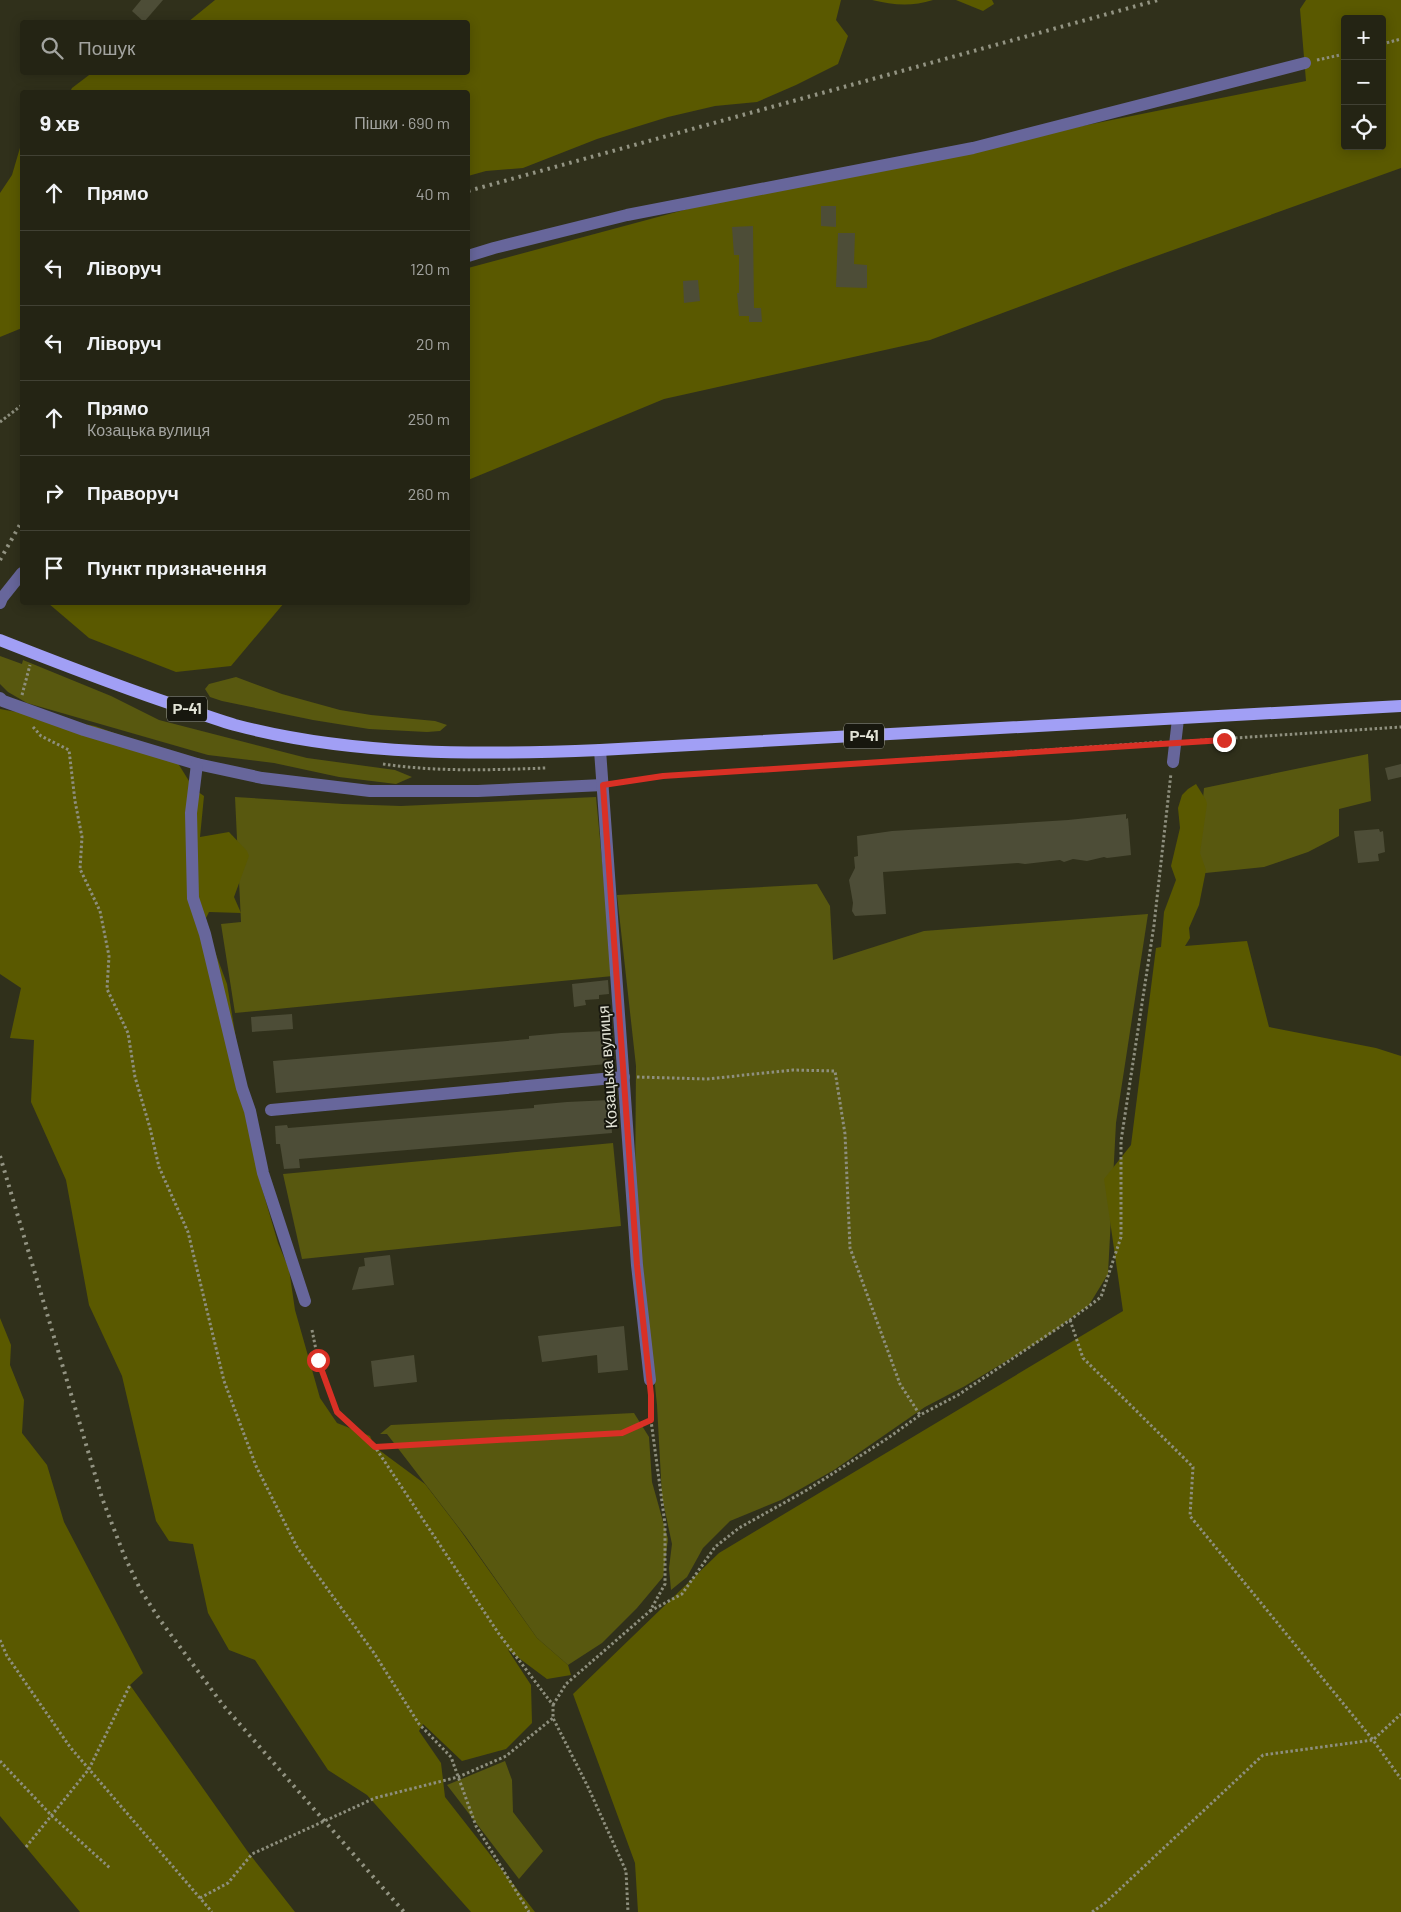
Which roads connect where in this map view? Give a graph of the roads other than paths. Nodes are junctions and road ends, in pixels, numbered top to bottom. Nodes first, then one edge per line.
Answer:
1 (1305, 63) road end
2 (470, 255) edge
3 (20, 576) edge
4 (0, 603) edge
5 (0, 640) edge
6 (0, 698) edge
7 (1401, 706) edge
8 (1178, 719) junction
9 (600, 750) junction
10 (1173, 762) road end
11 (198, 764) junction
12 (603, 785) junction
13 (624, 1077) junction
14 (271, 1110) dead end
15 (305, 1301) dead end
16 (650, 1380) road end

1 - 2 street
3 - 4 street
5 - 9 main road, Р-41
6 - 11 street
7 - 8 main road, Р-41
8 - 9 main road, Р-41
8 - 10 street
9 - 12 street, Козацька вулиця
11 - 12 street
11 - 15 street
12 - 13 street, Козацька вулиця
13 - 14 street
13 - 16 street, Козацька вулиця

